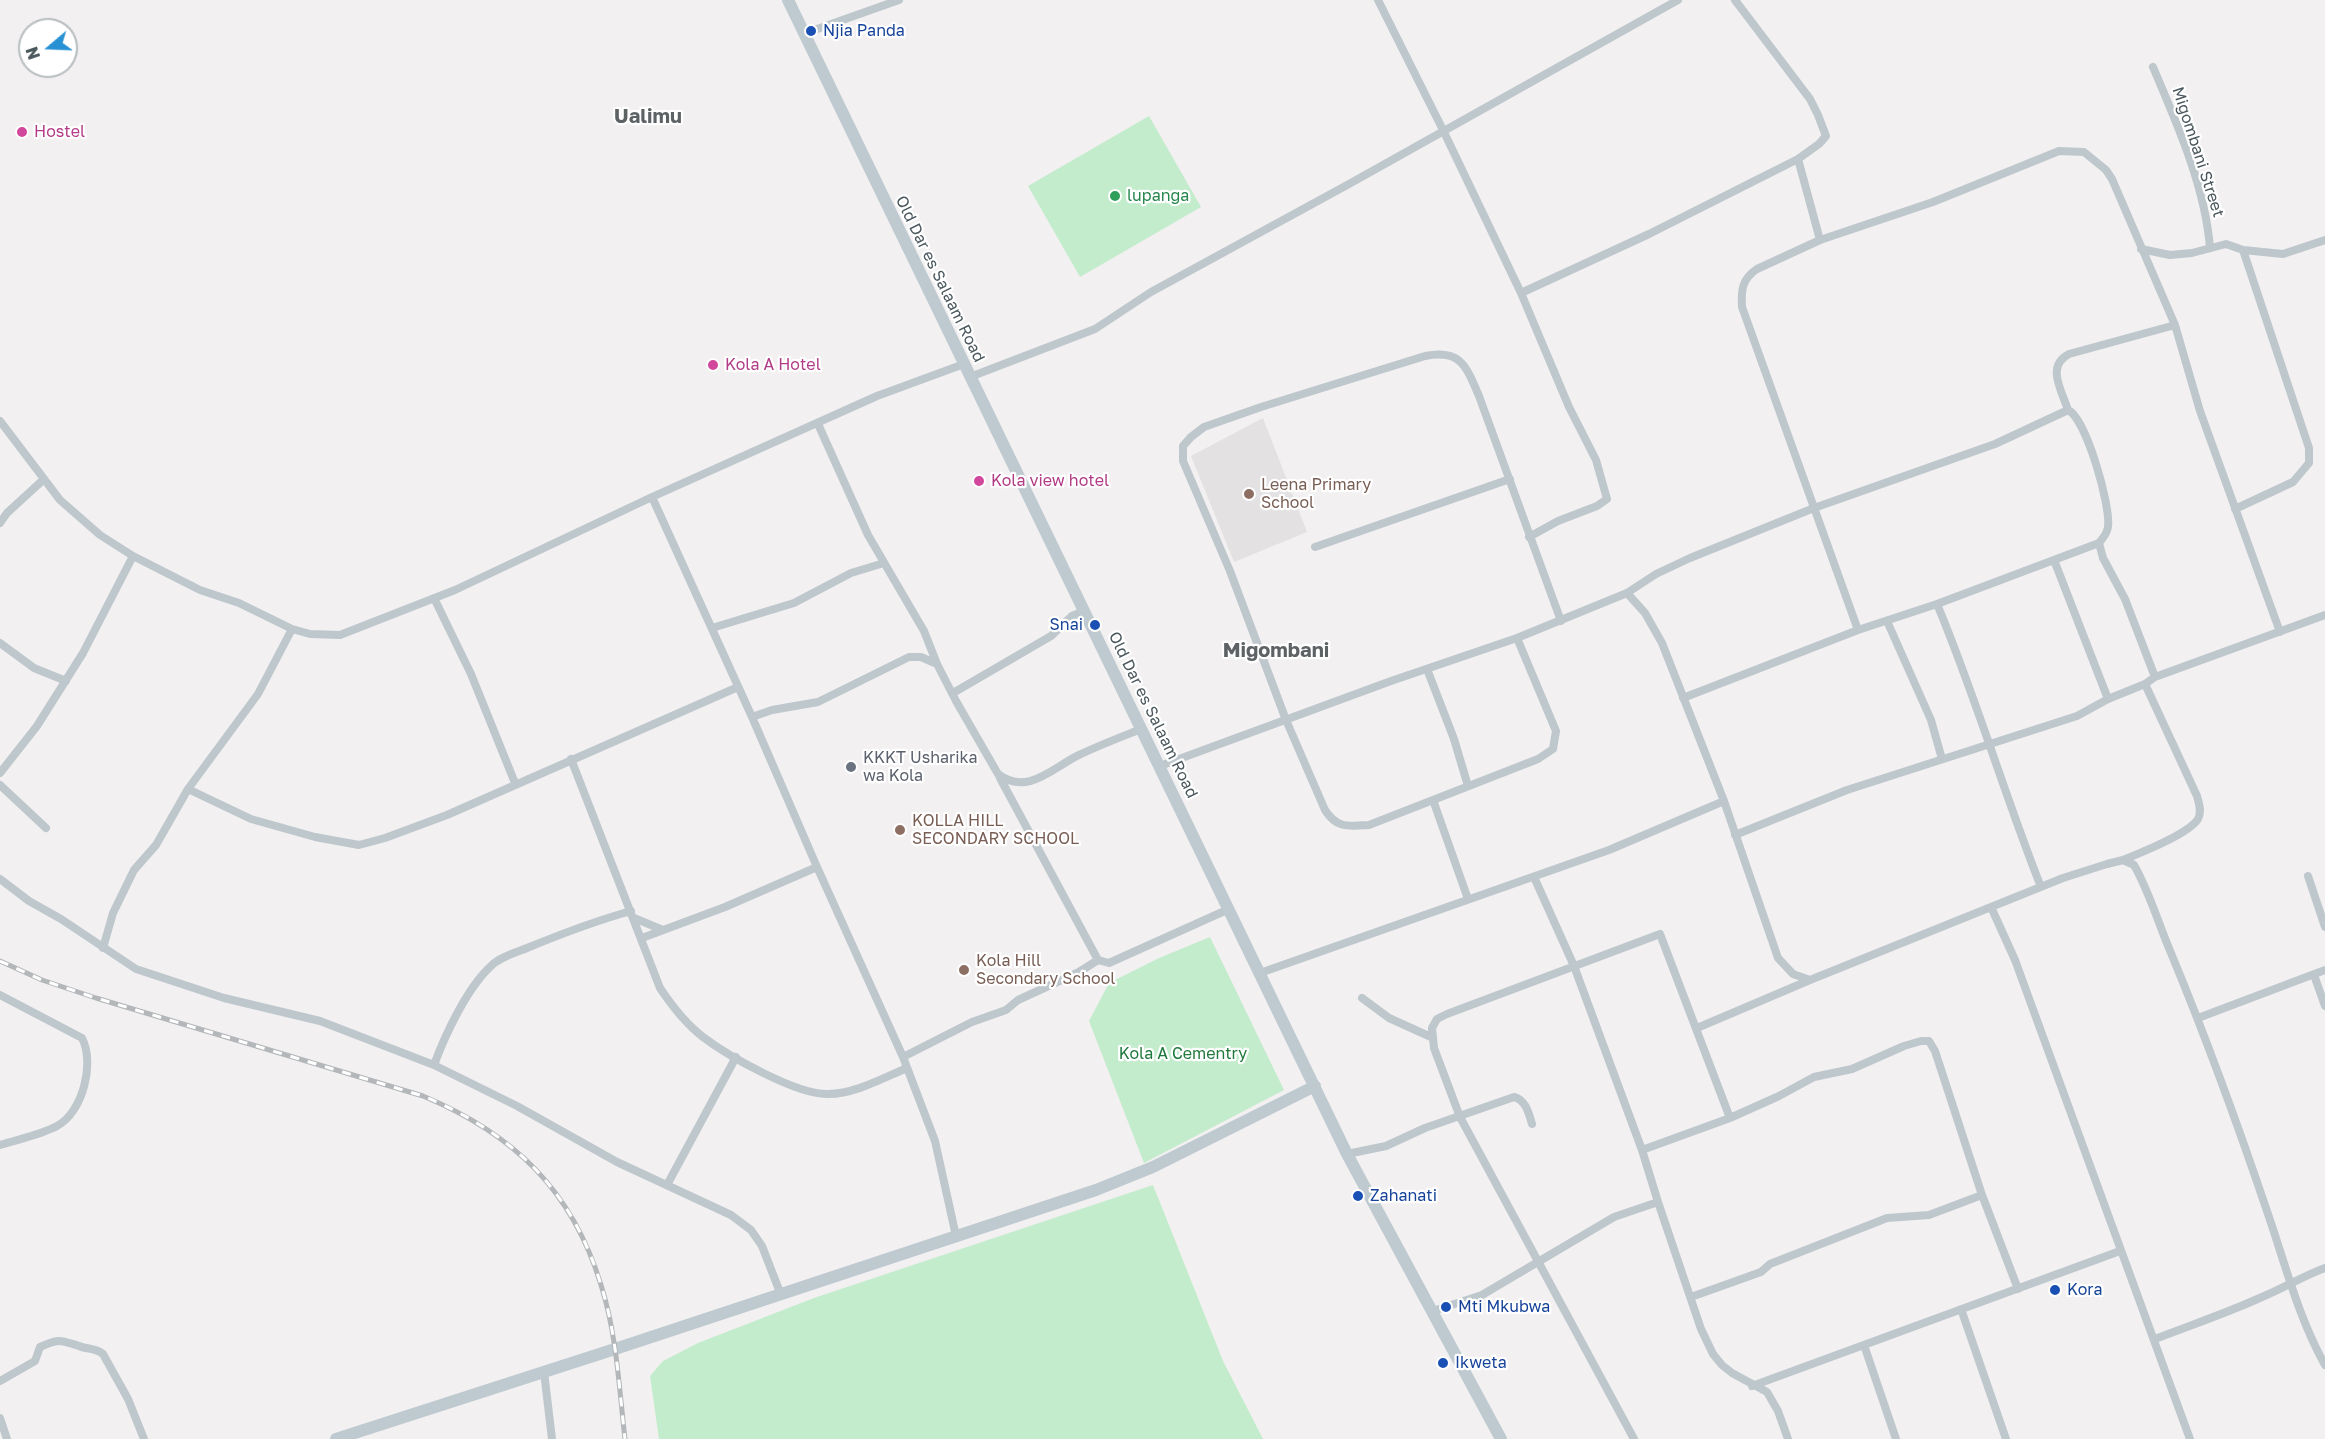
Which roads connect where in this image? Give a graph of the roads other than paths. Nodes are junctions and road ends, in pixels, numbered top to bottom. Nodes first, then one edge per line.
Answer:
1 (788, 0) edge
2 (899, 0) edge
3 (1378, 0) edge
4 (1678, 0) edge
5 (1735, 0) edge
6 (803, 34) junction
7 (2153, 67) dead end
8 (1443, 130) junction
9 (1798, 159) junction
10 (1820, 240) junction
11 (2325, 240) edge
12 (2210, 248) junction
13 (2141, 249) junction
14 (2243, 250) junction
15 (2156, 254) junction
16 (2152, 270) junction
17 (1521, 293) junction
18 (2175, 325) junction
19 (964, 364) junction
20 (970, 377) junction
21 (2068, 410) junction
22 (0, 422) edge
23 (818, 424) junction
24 (1510, 479) junction
25 (44, 480) junction
26 (652, 497) junction
27 (1814, 508) junction
28 (2235, 509) junction
29 (0, 523) edge
30 (1529, 537) junction
31 (2100, 543) junction
32 (1315, 547) dead end
33 (133, 556) junction
34 (2054, 560) junction
35 (884, 563) junction
36 (1627, 593) junction
37 (434, 598) junction
38 (1937, 604) junction
39 (1084, 611) junction
40 (2325, 615) edge
41 (1561, 621) junction
42 (1887, 621) junction
43 (712, 628) junction
44 (292, 629) junction
45 (1858, 630) junction
46 (2280, 632) junction
47 (1517, 638) junction
48 (0, 643) edge
49 (937, 664) junction
50 (1427, 669) junction
51 (2155, 677) junction
52 (66, 681) junction
53 (2145, 684) junction
54 (738, 687) junction
55 (953, 693) junction
56 (1683, 698) junction
57 (2108, 699) junction
58 (752, 717) junction
59 (1286, 720) junction
60 (1141, 729) junction
61 (1990, 744) junction
62 (571, 759) junction
63 (1942, 759) junction
64 (1160, 766) junction
65 (0, 773) edge
66 (998, 774) junction
67 (515, 783) junction
68 (0, 785) edge
69 (1468, 786) junction
70 (188, 789) junction
71 (1432, 800) junction
72 (1724, 801) junction
73 (46, 828) dead end
74 (1735, 835) junction
75 (2123, 860) junction
76 (817, 867) junction
77 (2308, 876) dead end
78 (1534, 878) junction
79 (0, 879) edge
80 (2041, 887) junction
81 (1468, 899) junction
82 (1991, 907) junction
83 (1229, 909) junction
84 (632, 914) junction
85 (2325, 927) edge
86 (664, 930) junction
87 (642, 938) junction
88 (103, 948) junction
89 (1098, 960) junction
90 (1574, 966) junction
91 (2325, 970) edge
92 (1260, 973) junction
93 (2314, 975) junction
94 (1810, 980) junction
95 (0, 995) edge
96 (1362, 998) dead end
97 (2325, 1006) edge
98 (2198, 1018) junction
99 (1697, 1028) junction
100 (1431, 1037) junction
101 (736, 1057) junction
102 (903, 1057) junction
103 (434, 1065) junction
104 (907, 1068) junction
105 (1315, 1086) junction
106 (1460, 1117) junction
107 (1730, 1118) junction
108 (1532, 1124) dead end
109 (0, 1145) edge
110 (1642, 1150) junction
111 (1347, 1154) junction
112 (667, 1185) junction
113 (1982, 1195) junction
114 (1658, 1202) junction
115 (956, 1236) junction
116 (2120, 1251) junction
117 (1539, 1262) junction
118 (2325, 1268) edge
119 (2291, 1282) junction
120 (2018, 1288) junction
121 (781, 1295) junction
122 (1691, 1297) junction
123 (1961, 1310) junction
124 (1433, 1311) junction
125 (2155, 1339) junction
126 (1864, 1345) junction
127 (2325, 1365) edge
128 (544, 1372) junction
129 (0, 1382) edge
130 (1752, 1386) junction
131 (0, 1418) edge
132 (8, 1439) edge
133 (144, 1439) edge
134 (336, 1439) edge
135 (552, 1439) edge
136 (1502, 1439) edge
137 (1634, 1439) edge
138 (1788, 1439) edge
139 (1896, 1439) edge
140 (2006, 1439) edge
141 (2190, 1439) edge

1 - 6 main road, Old Dar es Salaam Road
2 - 6 street
3 - 8 street
4 - 8 street
5 - 9 street
6 - 19 main road, Old Dar es Salaam Road
7 - 12 street, Migombani Street
8 - 17 street
8 - 20 street
9 - 10 street
9 - 17 street
10 - 13 street
10 - 27 street
11 - 14 street
12 - 14 street
12 - 15 street
13 - 15 street
13 - 16 street
14 - 28 street
15 - 16 street
16 - 18 street
17 - 30 street
18 - 21 street
18 - 28 street
19 - 20 main road, Old Dar es Salaam Road
19 - 23 street
20 - 39 main road, Old Dar es Salaam Road
21 - 27 street
21 - 31 street
22 - 25 street
23 - 26 street
23 - 35 street
24 - 30 street
24 - 32 street
24 - 59 street
25 - 29 street
25 - 33 street
26 - 37 street
26 - 43 street
27 - 36 street
27 - 45 street
28 - 46 street
30 - 41 street
31 - 34 street
31 - 51 street
33 - 44 street
33 - 52 street
34 - 38 street
34 - 57 street
35 - 43 street
35 - 49 street
36 - 41 street
36 - 56 street
37 - 44 street
37 - 67 street
38 - 42 street
38 - 61 street
39 - 55 street
39 - 60 main road, Old Dar es Salaam Road
40 - 46 street
41 - 47 street
42 - 45 street
42 - 63 street
43 - 54 street
44 - 70 street
45 - 56 street
46 - 51 street
47 - 50 street
47 - 69 street
48 - 52 street
49 - 55 street
49 - 58 street
50 - 59 street
50 - 69 street
51 - 53 street
52 - 65 street
53 - 57 street
53 - 75 street
54 - 58 street
54 - 62 street
55 - 66 street
56 - 72 street
57 - 61 street
58 - 76 street
59 - 64 street
59 - 71 street
60 - 64 main road, Old Dar es Salaam Road
60 - 66 street
61 - 63 street
61 - 80 street
62 - 67 street
62 - 84 street
63 - 74 street
64 - 83 main road, Old Dar es Salaam Road
66 - 89 street
67 - 70 street
68 - 73 street
69 - 71 street
70 - 88 street
71 - 81 street
72 - 74 street
72 - 78 street
74 - 94 street
75 - 80 street
75 - 98 street
76 - 86 street
76 - 102 street
77 - 85 street
78 - 81 street
78 - 90 street
79 - 88 street
80 - 82 street
81 - 92 street
82 - 94 street
82 - 116 street
83 - 89 street
83 - 92 main road, Old Dar es Salaam Road
84 - 86 street
84 - 87 street
84 - 103 street
86 - 87 street
87 - 101 street
88 - 103 street
89 - 102 street
90 - 99 street
90 - 100 street
90 - 110 street
91 - 93 street
92 - 105 main road, Old Dar es Salaam Road
93 - 97 street
93 - 98 street
94 - 99 street
95 - 109 street
96 - 100 street
98 - 119 street
99 - 107 street
100 - 106 street
101 - 104 street
101 - 112 street
102 - 104 street
103 - 112 street
104 - 115 street
105 - 111 main road, Old Dar es Salaam Road
105 - 115 main road
106 - 108 street
106 - 111 street
106 - 117 street
107 - 110 street
107 - 113 street
110 - 114 street
111 - 124 main road, Old Dar es Salaam Road
112 - 121 street
113 - 120 street
113 - 122 street
114 - 117 street
114 - 122 street
115 - 121 main road
116 - 120 street
116 - 125 street
117 - 124 street
117 - 137 street
118 - 119 street
119 - 125 street
119 - 127 street
120 - 123 street
121 - 128 main road
122 - 130 street
123 - 126 street
123 - 140 street
124 - 136 main road, Old Dar es Salaam Road
125 - 141 street
126 - 130 street
126 - 139 street
128 - 134 main road
128 - 135 street
129 - 133 street
130 - 138 street
131 - 132 street

